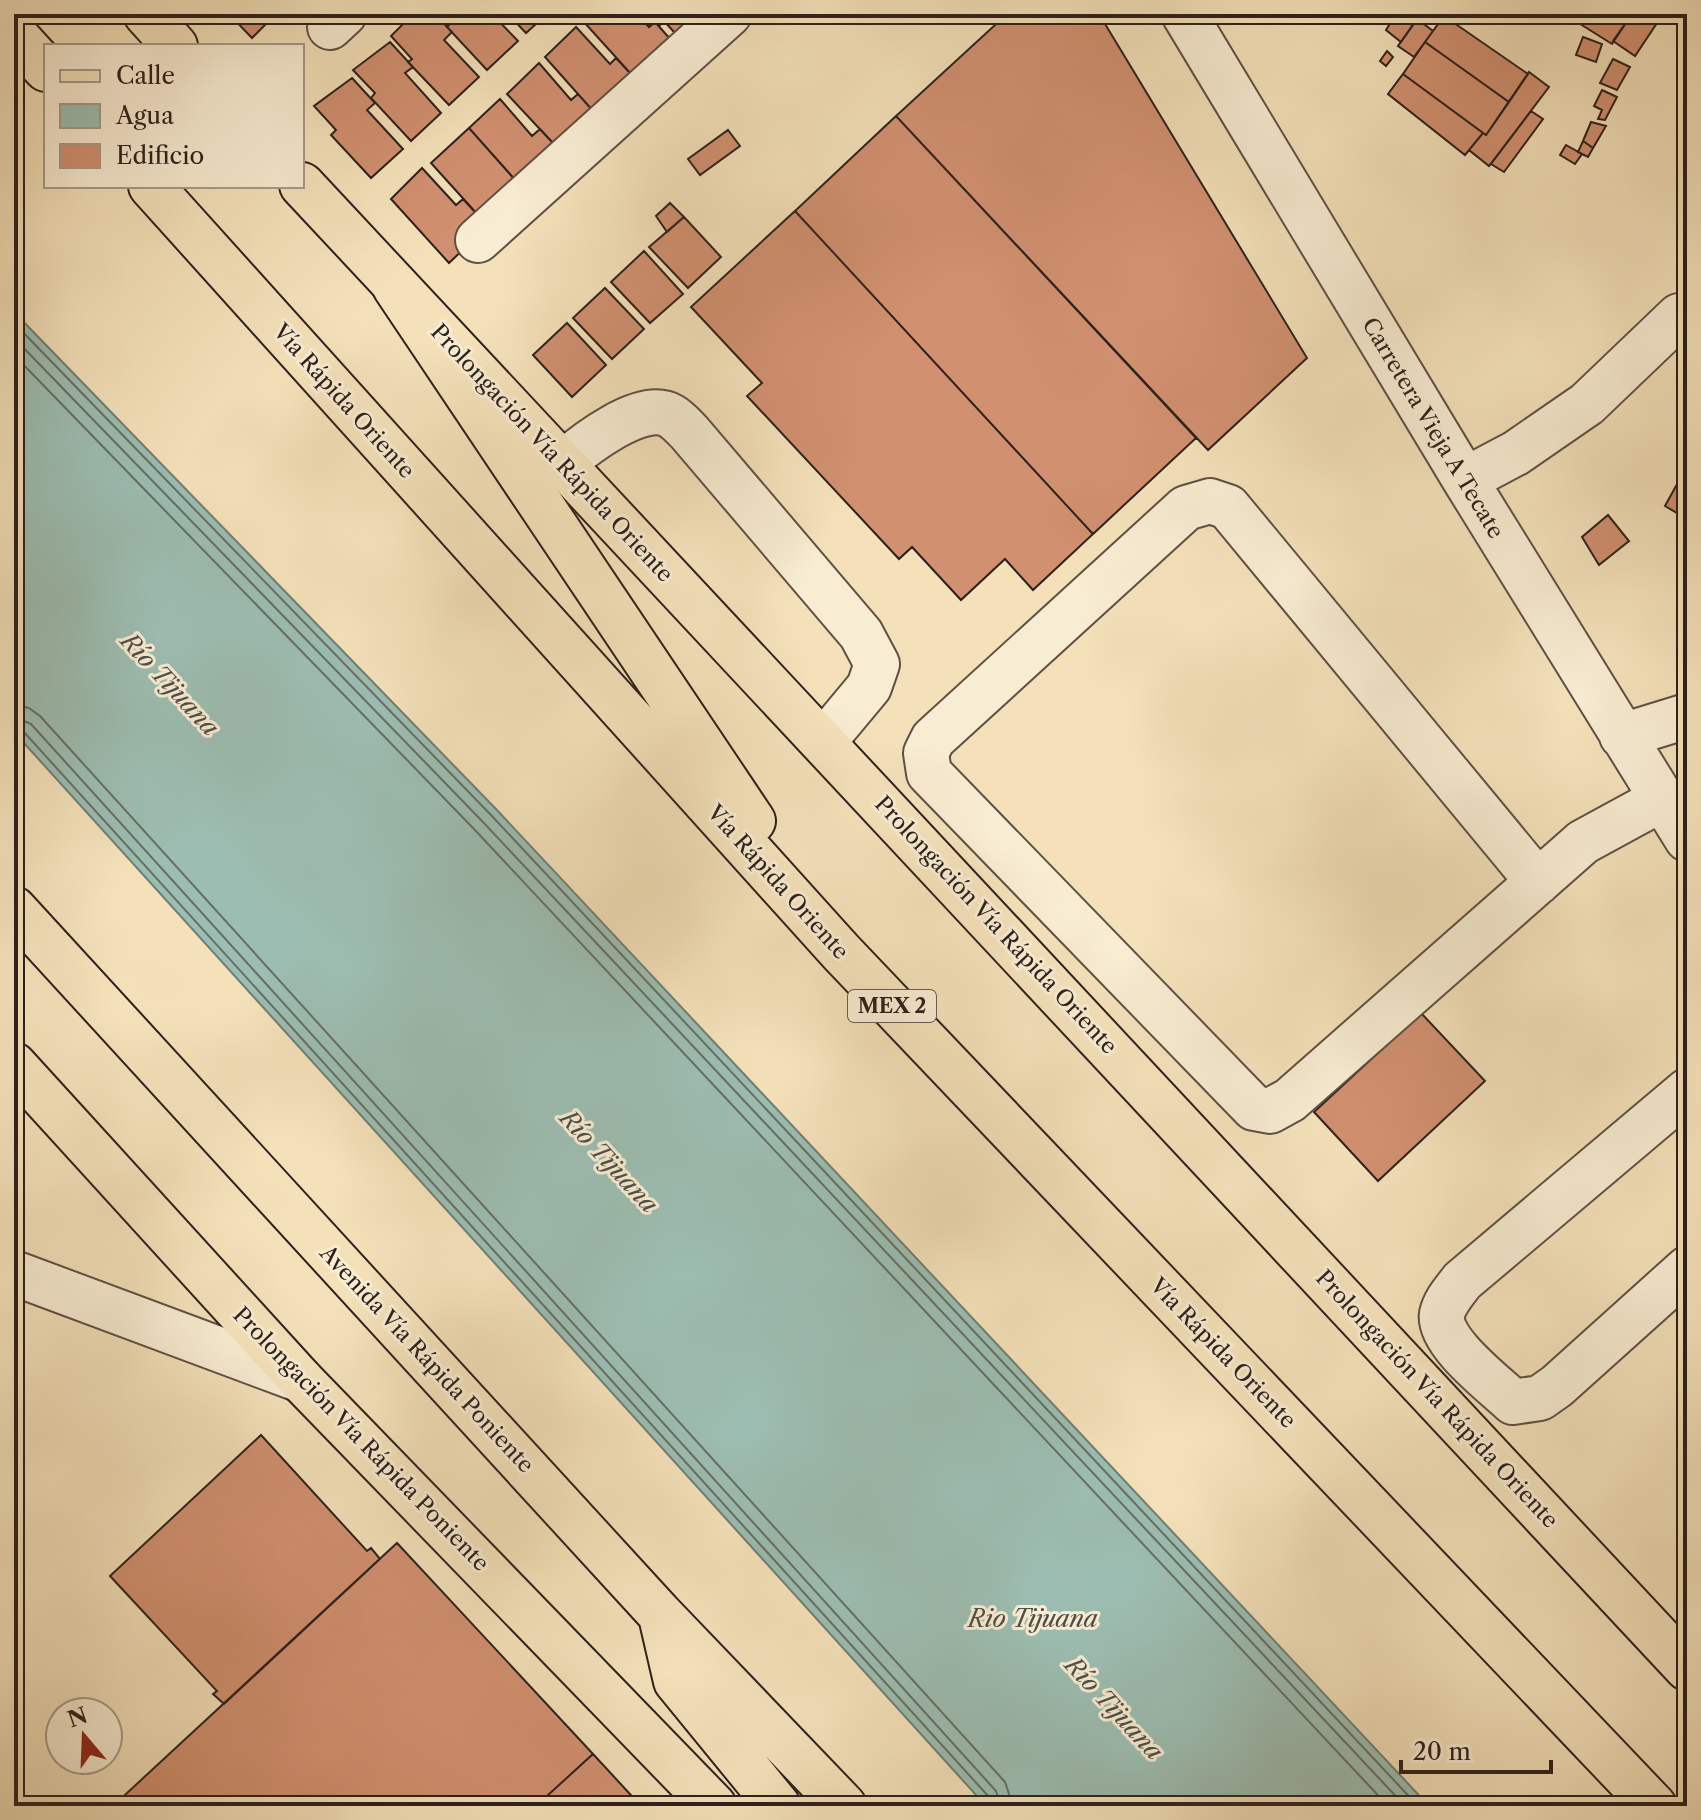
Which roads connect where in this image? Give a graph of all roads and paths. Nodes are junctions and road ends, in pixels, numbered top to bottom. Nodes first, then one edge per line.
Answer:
1 (146, 14) edge
2 (729, 14) edge
3 (1184, 14) edge
4 (14, 34) edge
5 (173, 44) edge
6 (44, 67) edge
7 (304, 187) edge
8 (153, 188) edge
9 (478, 240) dead end
10 (395, 287) junction
11 (1679, 316) dead end
12 (562, 464) junction
13 (1465, 480) junction
14 (1687, 716) edge
15 (1622, 736) junction
16 (824, 741) junction
17 (1662, 799) junction
18 (1687, 839) edge
19 (1538, 882) junction
20 (14, 909) edge
21 (841, 952) junction
22 (14, 1065) edge
23 (1687, 1091) edge
24 (1687, 1269) edge
25 (14, 1273) edge
26 (301, 1380) junction
27 (660, 1614) junction
28 (1687, 1668) edge
29 (714, 1806) edge
30 (778, 1806) edge
31 (844, 1806) edge
32 (1654, 1806) edge

1 - 5 main road
2 - 9 street
3 - 13 street, Carretera Vieja A Tecate
4 - 6 main road
7 - 10 main road, Prolongación Vía Rápida Oriente
8 - 21 main road, Vía Rápida Oriente / MEX 2
10 - 12 main road, Prolongación Vía Rápida Oriente
10 - 21 main road
11 - 13 street
12 - 16 main road, Prolongación Vía Rápida Oriente
12 - 16 street
13 - 15 street, Carretera Vieja A Tecate
14 - 15 street
15 - 17 street, Carretera Vieja A Tecate
16 - 28 main road, Prolongación Vía Rápida Oriente
17 - 18 street, Carretera Vieja A Tecate
17 - 19 street
19 - 19 street
20 - 27 main road, Avenida Vía Rápida Poniente
21 - 32 main road, Vía Rápida Oriente / MEX 2
22 - 26 main road, Prolongación Vía Rápida Poniente
23 - 24 street
25 - 26 street
26 - 29 main road, Prolongación Vía Rápida Poniente
27 - 30 main road
27 - 31 main road, Avenida Vía Rápida Poniente

